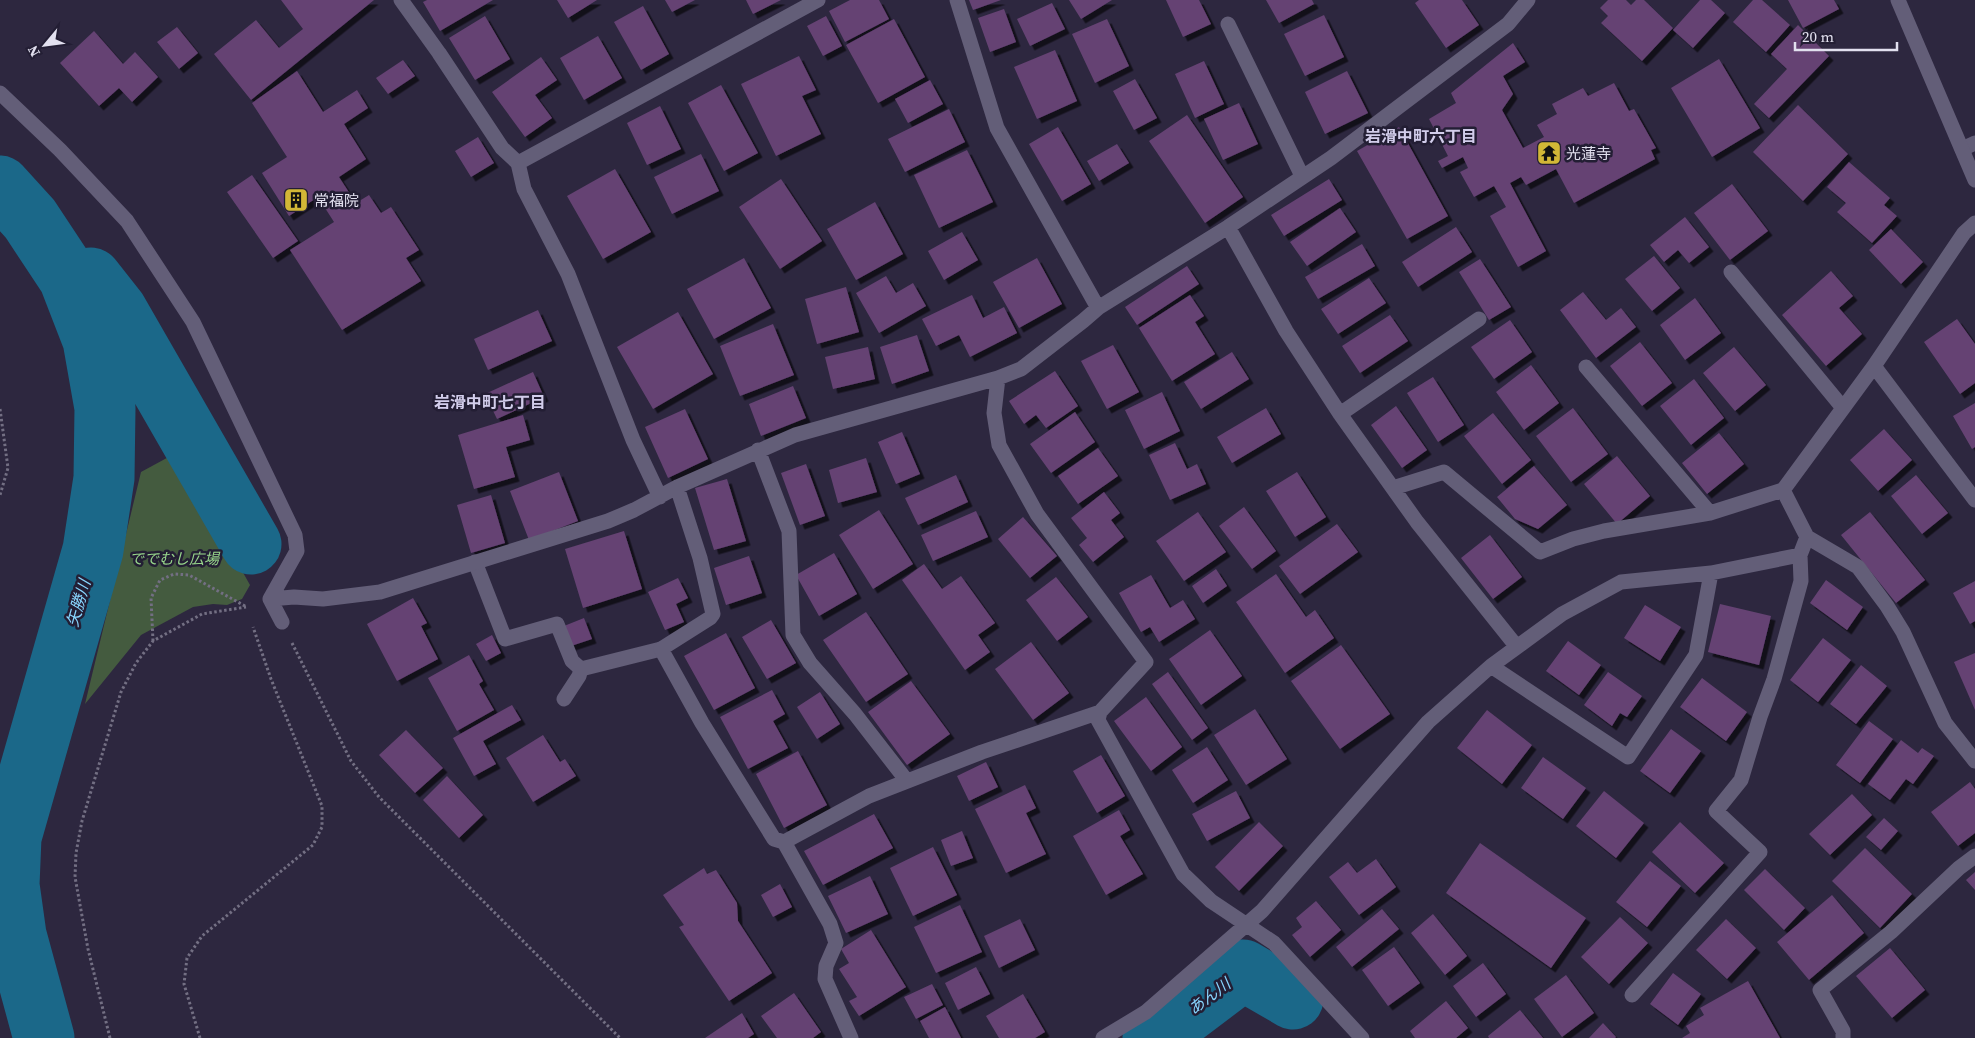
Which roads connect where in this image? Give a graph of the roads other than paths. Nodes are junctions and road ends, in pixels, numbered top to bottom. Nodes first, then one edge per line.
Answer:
1 (401, 0) edge
2 (818, 0) edge
3 (957, 0) edge
4 (1898, 0) edge
5 (1520, 3) edge
6 (1228, 24) dead end
7 (0, 93) edge
8 (1969, 146) edge
9 (518, 163) junction
10 (1302, 176) junction
11 (1975, 180) edge
12 (1975, 223) edge
13 (1228, 227) junction
14 (1731, 272) dead end
15 (1098, 308) junction
16 (1479, 319) dead end
17 (1874, 366) junction
18 (1586, 367) dead end
19 (998, 378) junction
20 (1843, 408) junction
21 (1340, 414) junction
22 (758, 450) junction
23 (677, 486) junction
24 (1393, 488) junction
25 (1783, 490) junction
26 (660, 497) junction
27 (1975, 500) edge
28 (1710, 513) junction
29 (1807, 537) junction
30 (1800, 555) junction
31 (475, 562) junction
32 (1711, 573) junction
33 (270, 599) junction
34 (282, 622) road end
35 (1517, 647) junction
36 (661, 649) junction
37 (1491, 666) junction
38 (581, 669) junction
39 (564, 700) dead end
40 (1100, 712) junction
41 (1975, 761) edge
42 (908, 781) junction
43 (784, 842) junction
44 (1975, 856) edge
45 (1246, 924) junction
46 (1632, 995) dead end
47 (851, 1038) edge
48 (1103, 1038) edge
49 (1362, 1038) edge
50 (1843, 1038) edge

1 - 9 street
2 - 9 street
3 - 15 street
4 - 8 street
5 - 10 street
6 - 10 street
7 - 33 street
8 - 11 street
9 - 26 street
10 - 13 street
12 - 17 street
13 - 15 street
13 - 21 street
14 - 20 street
15 - 19 street
16 - 21 street
17 - 20 street
17 - 27 street
18 - 28 street
19 - 22 street
19 - 40 street
20 - 25 street
21 - 24 street
22 - 23 street
22 - 42 street
23 - 26 street
23 - 36 street
24 - 28 street
24 - 35 street
25 - 28 street
25 - 29 street
26 - 31 street
29 - 30 street
29 - 41 street
30 - 32 street
30 - 46 street
31 - 33 street
31 - 38 street
32 - 35 street
32 - 37 street
33 - 34 street
35 - 37 street
36 - 38 street
36 - 43 street
37 - 45 street
38 - 39 street
40 - 42 street
40 - 45 street
42 - 43 street
43 - 47 street
44 - 50 street
45 - 48 street
45 - 49 street

